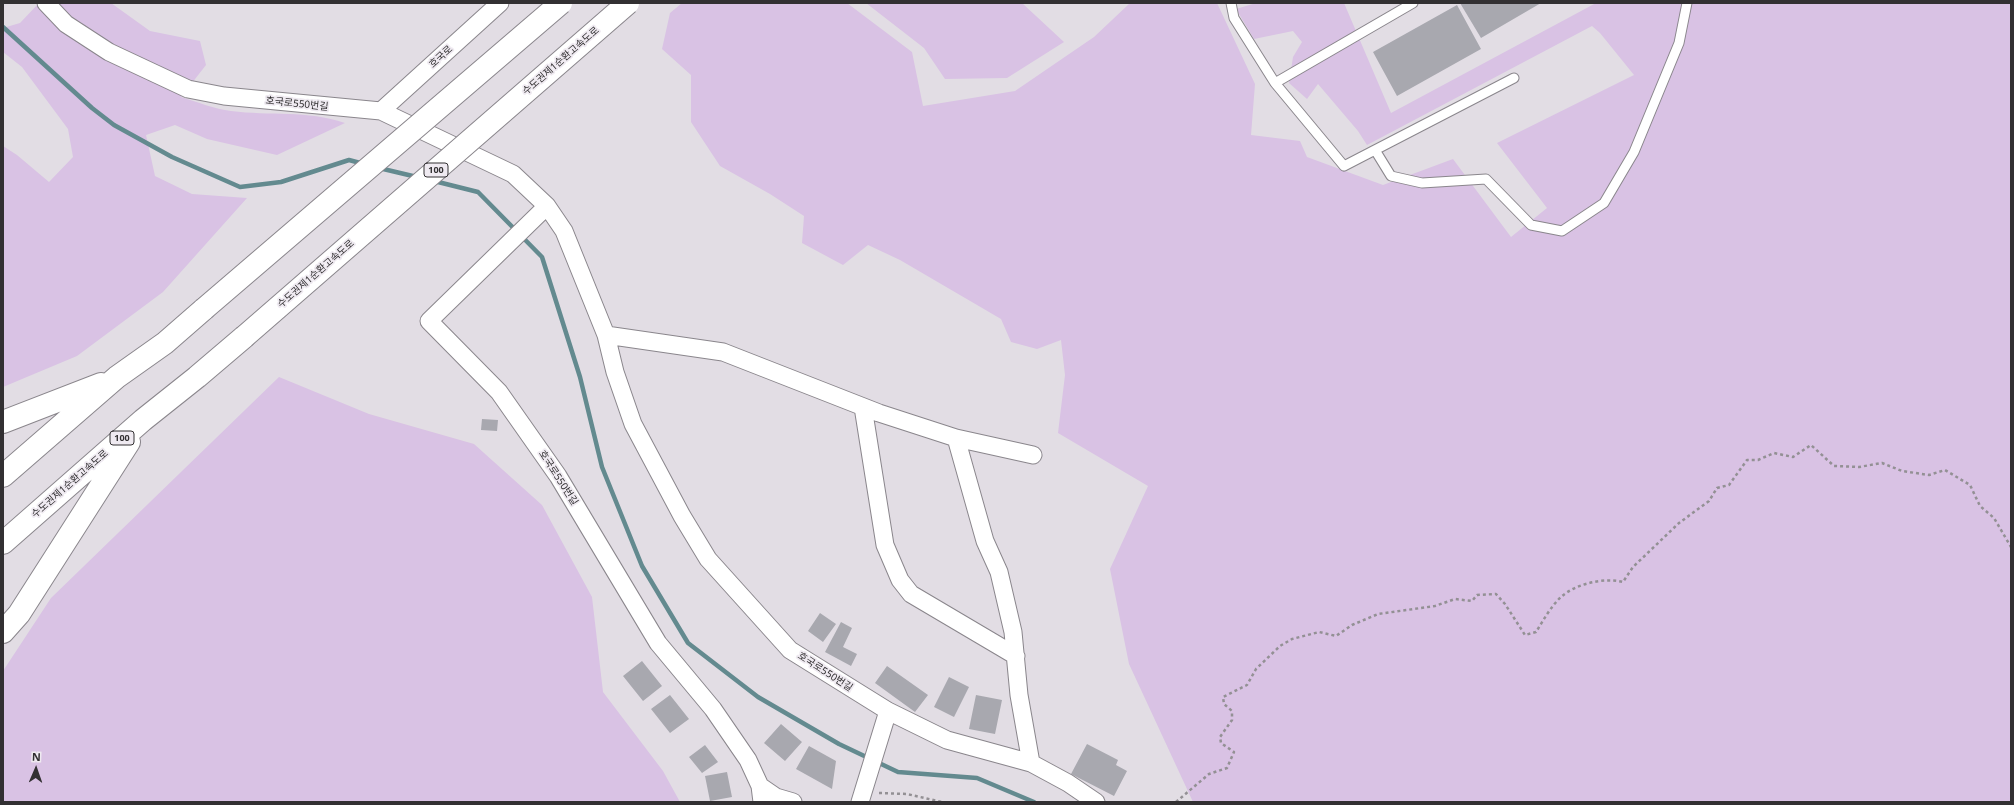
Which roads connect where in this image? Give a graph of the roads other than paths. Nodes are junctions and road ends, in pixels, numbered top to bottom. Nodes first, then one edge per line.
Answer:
1 (46, 3) edge
2 (500, 3) edge
3 (561, 3) edge
4 (628, 3) edge
5 (1231, 3) edge
6 (1413, 3) edge
7 (1687, 3) edge
8 (1514, 78) dead end
9 (1275, 83) junction
10 (381, 111) junction
11 (1374, 150) junction
12 (547, 206) junction
13 (606, 335) junction
14 (117, 377) junction
15 (864, 407) junction
16 (143, 420) junction
17 (3, 422) edge
18 (956, 438) junction
19 (1033, 455) dead end
20 (3, 476) edge
21 (3, 543) edge
22 (3, 632) edge
23 (1016, 656) junction
24 (885, 718) junction
25 (1031, 763) junction
26 (761, 794) edge
27 (862, 795) edge
28 (793, 802) edge
29 (1096, 802) edge

1 - 10 street, 호국로550번길
2 - 10 street, 호국로
3 - 14 highway, bridge
4 - 16 highway, 수도권제1순환고속도로 / 100, bridge
5 - 9 lane
6 - 9 lane
7 - 11 lane
8 - 11 lane
9 - 11 lane
10 - 12 street, 호국로550번길
12 - 13 street, 호국로550번길
12 - 26 street, 호국로550번길
13 - 15 street
13 - 24 street, 호국로550번길
14 - 17 highway
14 - 20 highway
15 - 18 street
15 - 23 street
16 - 21 highway, 수도권제1순환고속도로 / 100
16 - 22 highway
18 - 19 street
18 - 23 street
23 - 25 street
24 - 25 street, 호국로550번길
24 - 27 street
25 - 29 street, 호국로550번길
26 - 28 street, 호국로550번길

